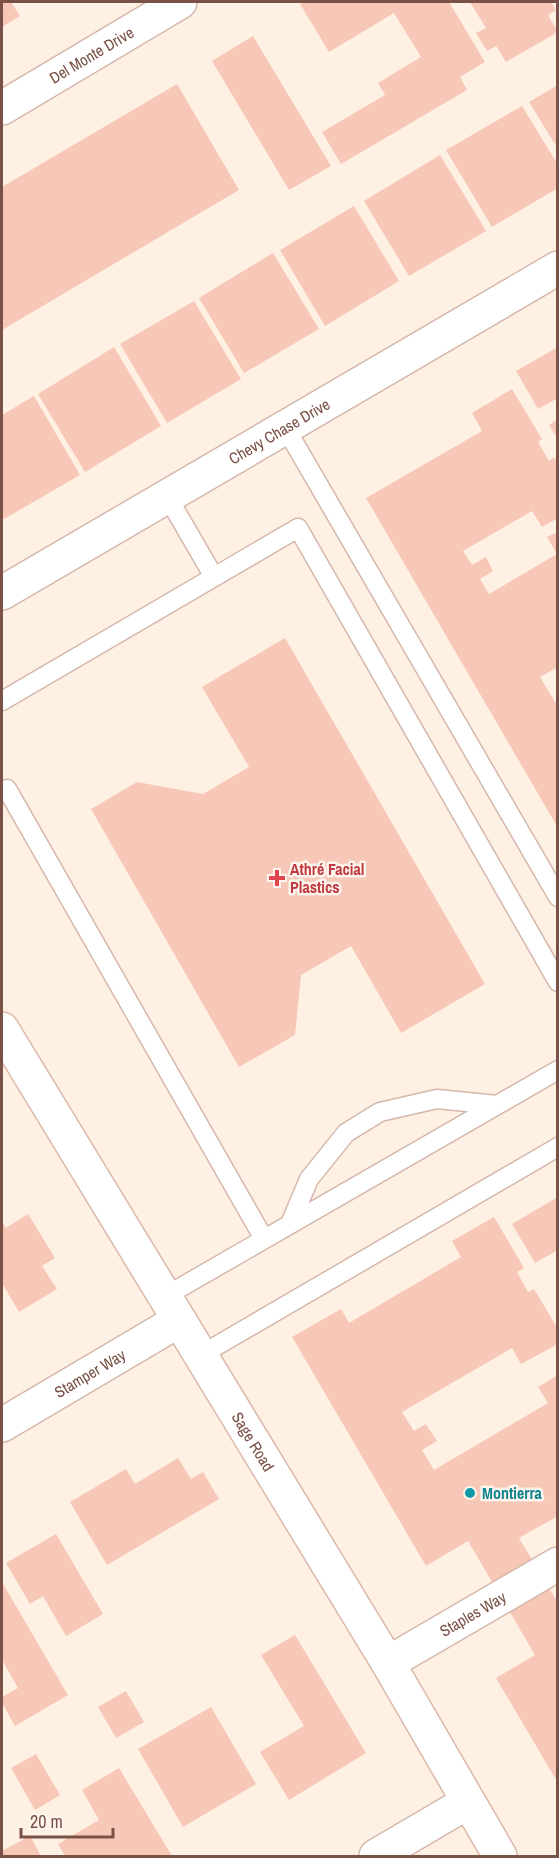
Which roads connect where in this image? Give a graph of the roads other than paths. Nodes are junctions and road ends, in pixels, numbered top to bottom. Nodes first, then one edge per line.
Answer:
1 (180, 2) edge
2 (2, 108) edge
3 (558, 268) edge
4 (285, 427) junction
5 (167, 496) junction
6 (214, 577) junction
7 (2, 593) edge
8 (2, 701) edge
9 (7, 789) dead end
10 (558, 897) edge
11 (558, 982) edge
12 (2, 1029) edge
13 (558, 1070) edge
14 (496, 1105) junction
15 (558, 1147) edge
16 (290, 1224) junction
17 (264, 1239) junction
18 (171, 1309) junction
19 (199, 1356) junction
20 (2, 1425) edge
21 (558, 1564) edge
22 (388, 1663) junction
23 (468, 1802) junction
24 (376, 1857) edge
25 (500, 1857) edge

1 - 2 street, Del Monte Drive
3 - 4 street, Chevy Chase Drive
4 - 5 street, Chevy Chase Drive
4 - 10 lane
5 - 6 lane
5 - 7 street, Chevy Chase Drive
6 - 8 lane
6 - 11 lane
9 - 17 lane
12 - 18 street, Sage Road
13 - 14 lane
14 - 16 lane
14 - 16 lane
15 - 19 lane
16 - 17 lane
17 - 18 lane
18 - 19 street, Sage Road
18 - 20 street, Stamper Way
19 - 22 street, Sage Road
21 - 22 street, Staples Way
22 - 23 street, Sage Road
23 - 24 street
23 - 25 street, Sage Road

